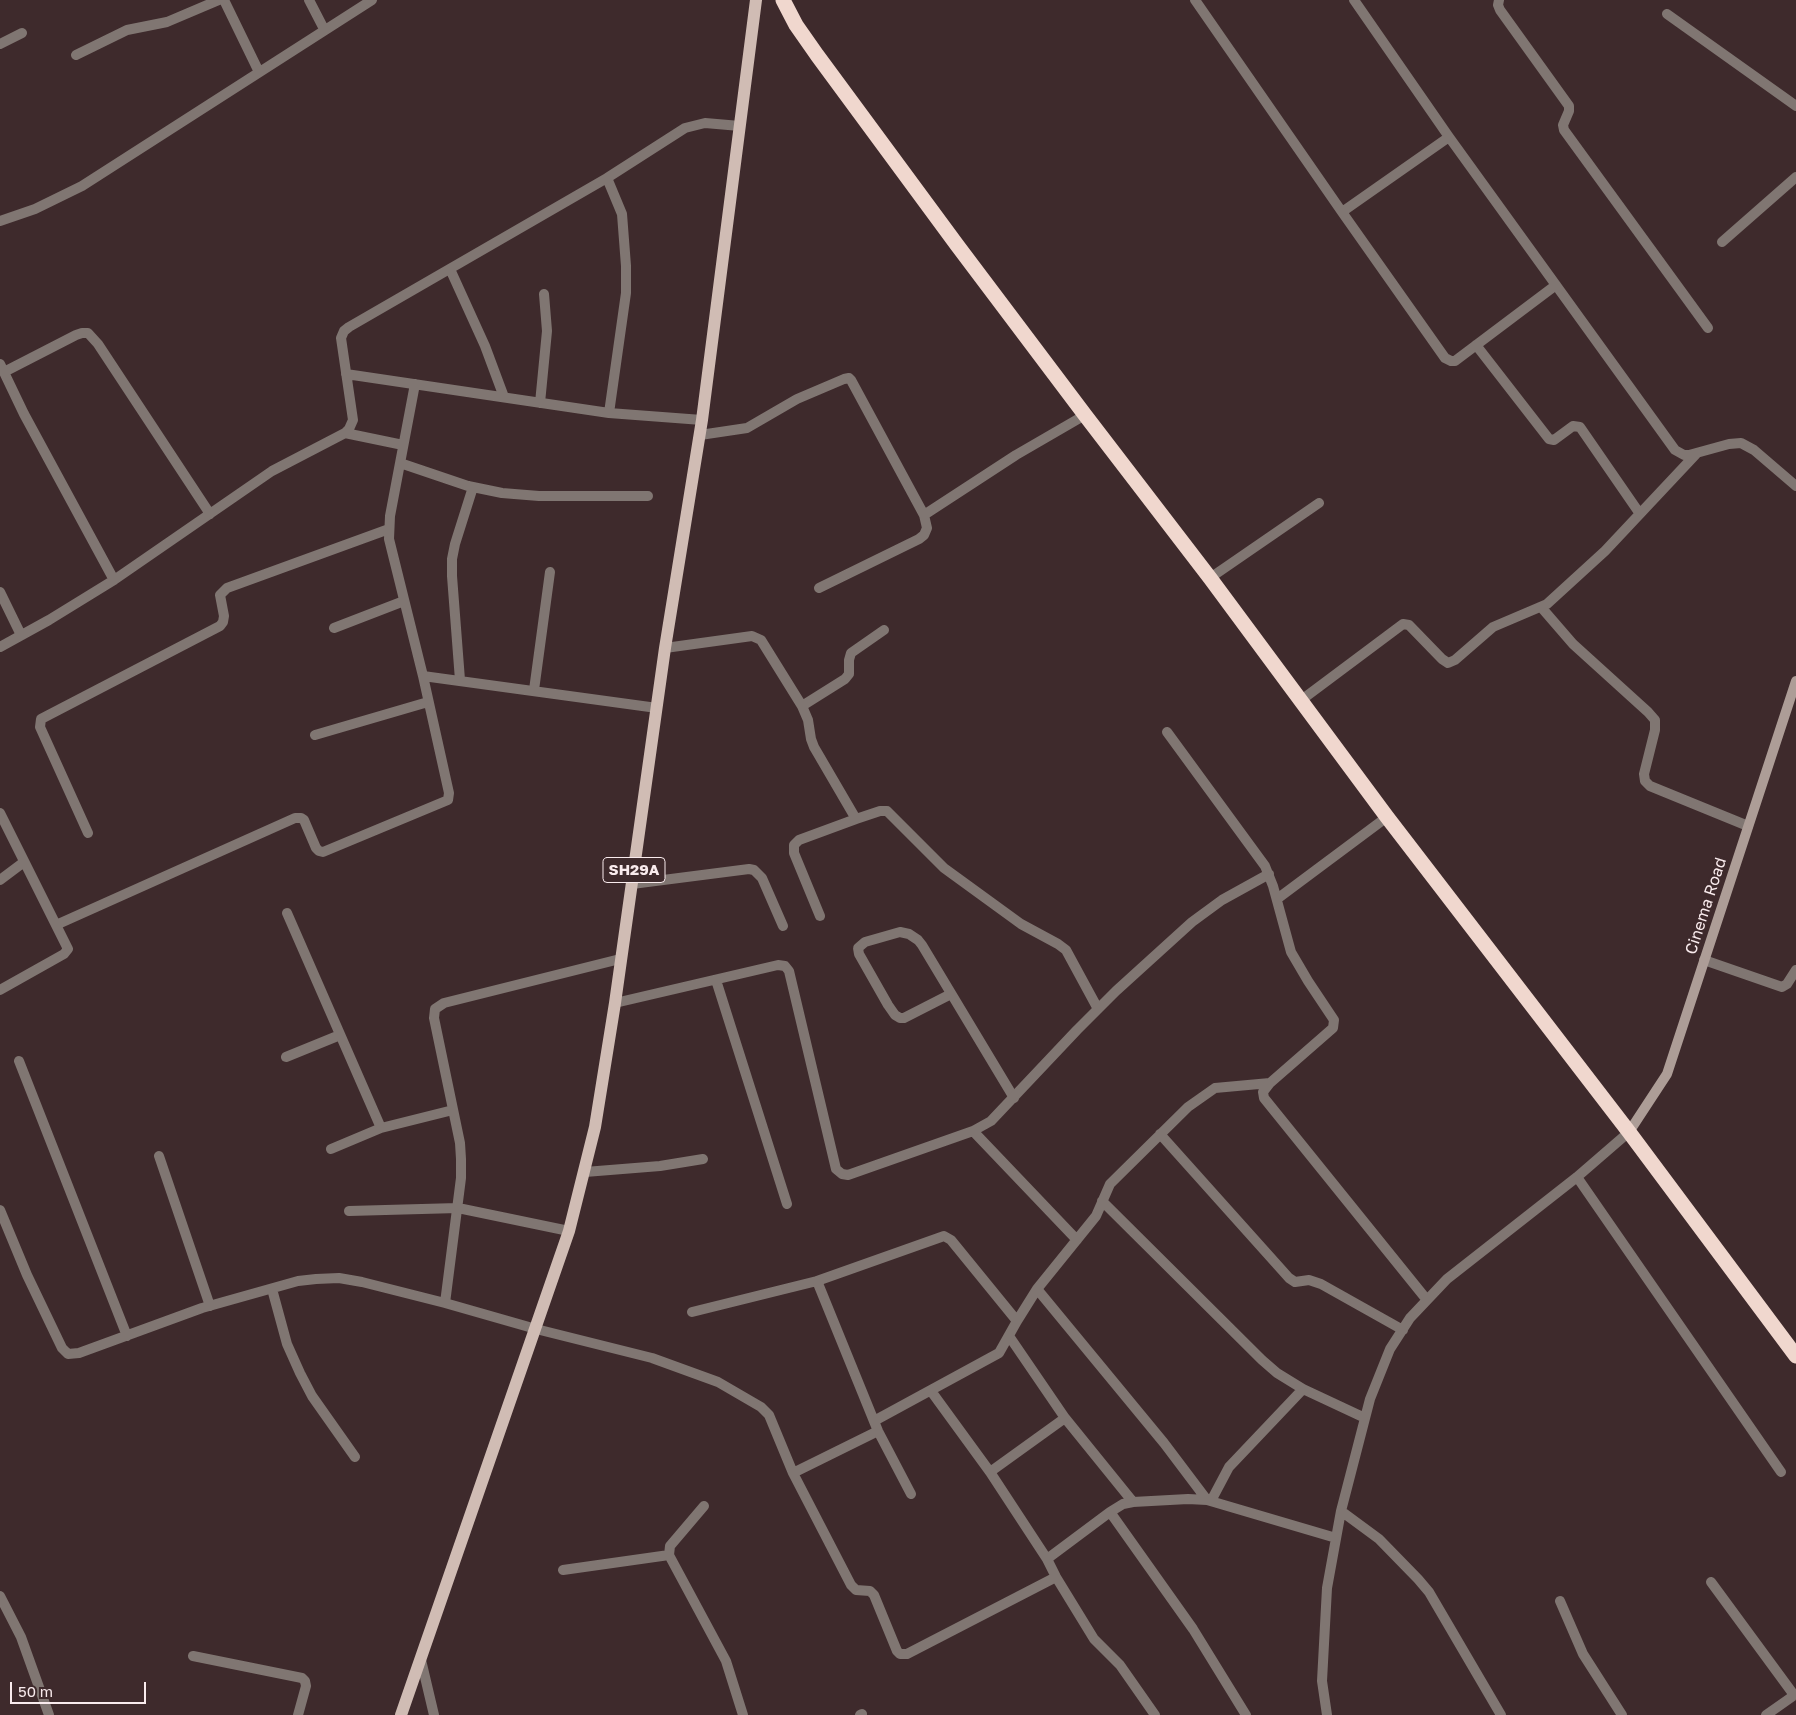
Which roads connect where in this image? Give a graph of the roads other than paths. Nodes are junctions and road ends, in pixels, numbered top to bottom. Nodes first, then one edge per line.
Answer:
1 (220, 0) edge
2 (224, 0) edge
3 (309, 0) edge
4 (372, 0) edge
5 (756, 0) edge
6 (784, 0) edge
7 (1195, 0) edge
8 (1354, 0) edge
9 (1499, 0) edge
10 (1667, 14) dead end
11 (324, 29) junction
12 (22, 33) dead end
13 (0, 44) edge
14 (76, 54) dead end
15 (259, 72) junction
16 (1796, 106) edge
17 (740, 126) junction
18 (1449, 137) junction
19 (1796, 177) edge
20 (607, 178) junction
21 (1342, 212) junction
22 (0, 221) edge
23 (1722, 242) dead end
24 (450, 269) junction
25 (1556, 285) junction
26 (544, 294) dead end
27 (1708, 328) dead end
28 (1476, 344) junction
29 (2, 368) edge
30 (346, 374) junction
31 (415, 384) junction
32 (504, 397) junction
33 (540, 403) junction
34 (609, 413) junction
35 (1085, 415) junction
36 (702, 420) junction
37 (345, 433) junction
38 (700, 436) junction
39 (403, 445) junction
40 (1697, 453) junction
41 (400, 464) junction
42 (1796, 486) edge
43 (473, 487) junction
44 (648, 496) dead end
45 (1319, 503) dead end
46 (210, 514) junction
47 (1640, 514) junction
48 (924, 515) junction
49 (388, 529) junction
50 (550, 572) dead end
51 (1210, 578) junction
52 (114, 580) junction
53 (819, 588) dead end
54 (0, 592) edge
55 (404, 601) junction
56 (1541, 607) junction
57 (334, 628) dead end
58 (884, 630) dead end
59 (22, 635) junction
60 (0, 647) edge
61 (666, 648) junction
62 (423, 676) junction
63 (460, 680) junction
64 (1796, 681) edge
65 (534, 690) junction
66 (1300, 700) junction
67 (428, 702) junction
68 (802, 706) junction
69 (657, 708) junction
70 (1167, 732) dead end
71 (315, 734) dead end
72 (0, 813) edge
73 (1387, 817) junction
74 (856, 819) junction
75 (1748, 826) junction
76 (88, 833) dead end
77 (24, 862) junction
78 (1269, 874) junction
79 (0, 880) edge
80 (632, 884) junction
81 (1277, 899) junction
82 (287, 913) dead end
83 (820, 916) dead end
84 (56, 925) junction
85 (783, 926) dead end
86 (620, 959) junction
87 (1704, 960) junction
88 (1796, 970) edge
89 (716, 980) junction
90 (0, 990) edge
91 (951, 994) junction
92 (615, 1003) junction
93 (1098, 1009) junction
94 (340, 1035) junction
95 (286, 1057) dead end
96 (19, 1061) dead end
97 (1270, 1083) junction
98 (1014, 1098) junction
99 (453, 1110) junction
100 (381, 1128) junction
101 (973, 1131) junction
102 (1629, 1132) junction
103 (1160, 1134) junction
104 (330, 1149) dead end
105 (159, 1156) dead end
106 (703, 1160) dead end
107 (585, 1172) junction
108 (1577, 1177) junction
109 (1102, 1201) junction
110 (787, 1204) dead end
111 (458, 1208) junction
112 (0, 1210) edge
113 (349, 1211) dead end
114 (569, 1231) junction
115 (1077, 1240) junction
116 (817, 1281) junction
117 (272, 1289) junction
118 (1037, 1289) junction
119 (1427, 1300) junction
120 (445, 1303) junction
121 (210, 1306) junction
122 (692, 1312) dead end
123 (1017, 1321) junction
124 (536, 1329) junction
125 (1403, 1330) junction
126 (126, 1336) junction
127 (1009, 1336) junction
128 (1796, 1356) edge
129 (1303, 1389) junction
130 (931, 1391) junction
131 (1065, 1418) junction
132 (1365, 1418) junction
133 (876, 1426) junction
134 (355, 1457) dead end
135 (990, 1472) junction
136 (1781, 1472) dead end
137 (793, 1473) junction
138 (911, 1494) dead end
139 (1209, 1500) junction
140 (1133, 1502) junction
141 (704, 1506) dead end
142 (1341, 1511) junction
143 (1110, 1512) junction
144 (1336, 1538) junction
145 (669, 1555) junction
146 (1047, 1559) junction
147 (563, 1570) dead end
148 (1056, 1577) junction
149 (1711, 1582) dead end
150 (1, 1598) edge
151 (1560, 1600) dead end
152 (194, 1656) dead end
153 (421, 1660) junction
154 (1795, 1694) edge
155 (49, 1715) edge
156 (298, 1715) edge
157 (401, 1715) edge
158 (434, 1715) edge
159 (743, 1715) edge
160 (1155, 1715) edge
161 (1246, 1715) edge
162 (1327, 1715) edge
163 (1501, 1715) edge
164 (1622, 1715) edge
165 (1766, 1715) edge

1 - 14 street
2 - 15 street
3 - 11 street
4 - 11 street
5 - 17 main road, SH29A
6 - 35 highway
7 - 21 street
8 - 18 street
9 - 27 street
10 - 16 street
11 - 15 street
12 - 13 street
15 - 22 street
17 - 20 street
17 - 36 main road, SH29A
18 - 21 street
18 - 25 street
19 - 23 street
20 - 24 street
20 - 34 street
21 - 28 street
24 - 30 street
24 - 32 street
25 - 28 street
25 - 40 street
26 - 33 street
28 - 47 street
29 - 46 street
29 - 52 street
30 - 31 street
30 - 37 street
31 - 32 street
31 - 39 street
32 - 33 street
33 - 34 street
34 - 36 street
35 - 48 street
35 - 51 highway
36 - 38 main road, SH29A
37 - 39 street
37 - 46 street
38 - 48 street
38 - 61 main road, SH29A
39 - 41 street
40 - 42 street
40 - 47 street
41 - 43 street
41 - 49 street
43 - 44 street
43 - 63 street
45 - 51 street
46 - 52 street
47 - 56 street
48 - 53 street
49 - 55 street
49 - 76 street
50 - 65 street
51 - 66 highway
52 - 59 street
54 - 59 street
55 - 57 street
55 - 62 street
56 - 66 street
56 - 75 street
58 - 68 street
59 - 60 street
61 - 68 street
61 - 69 main road, SH29A
62 - 63 street
62 - 67 street
63 - 65 street
64 - 75 street, Cinema Road
65 - 69 street
66 - 73 highway
67 - 71 street
67 - 84 street
68 - 74 street
69 - 80 main road, SH29A
70 - 78 street
72 - 77 street
73 - 81 street
73 - 102 highway
74 - 83 street
74 - 93 street
75 - 87 street, Cinema Road
77 - 79 street
77 - 84 street
78 - 81 street
78 - 93 street
80 - 85 street
80 - 86 main road, SH29A
81 - 97 street
82 - 94 street
84 - 90 street
86 - 92 main road, SH29A
86 - 99 street
87 - 88 street
87 - 102 street, Cinema Road
89 - 92 street
89 - 101 street
89 - 110 street
91 - 91 street
91 - 98 street
92 - 107 main road, SH29A
93 - 98 street
94 - 95 street
94 - 100 street
96 - 126 street
97 - 103 street
97 - 119 street
98 - 101 street
99 - 100 street
99 - 111 street
100 - 104 street
101 - 115 street
102 - 108 street
102 - 128 highway
103 - 109 street
103 - 125 street
105 - 121 street
106 - 107 street
107 - 114 main road, SH29A
108 - 119 street
108 - 136 street
109 - 115 street
109 - 129 street
111 - 113 street
111 - 114 street
111 - 120 street
112 - 126 street
114 - 124 main road, SH29A
115 - 118 street
116 - 122 street
116 - 123 street
116 - 133 street
117 - 120 street
117 - 121 street
117 - 134 street
118 - 123 street
118 - 139 street
119 - 125 street
120 - 124 street
121 - 126 street
123 - 127 street
124 - 137 street
124 - 153 main road, SH29A
125 - 132 street
127 - 130 street
127 - 131 street
129 - 132 street
129 - 139 street
130 - 133 street
130 - 135 street
131 - 135 street
131 - 140 street
132 - 142 street
133 - 137 street
133 - 138 street
135 - 146 street
137 - 148 street
139 - 140 street
139 - 144 street
140 - 143 street
141 - 145 street
142 - 144 street
142 - 163 street
143 - 146 street
143 - 161 street
144 - 162 street
145 - 147 street
145 - 159 street
146 - 148 street
148 - 160 street
149 - 154 street
150 - 155 street
151 - 164 street
152 - 156 street
153 - 157 main road, SH29A
153 - 158 street
154 - 165 street

